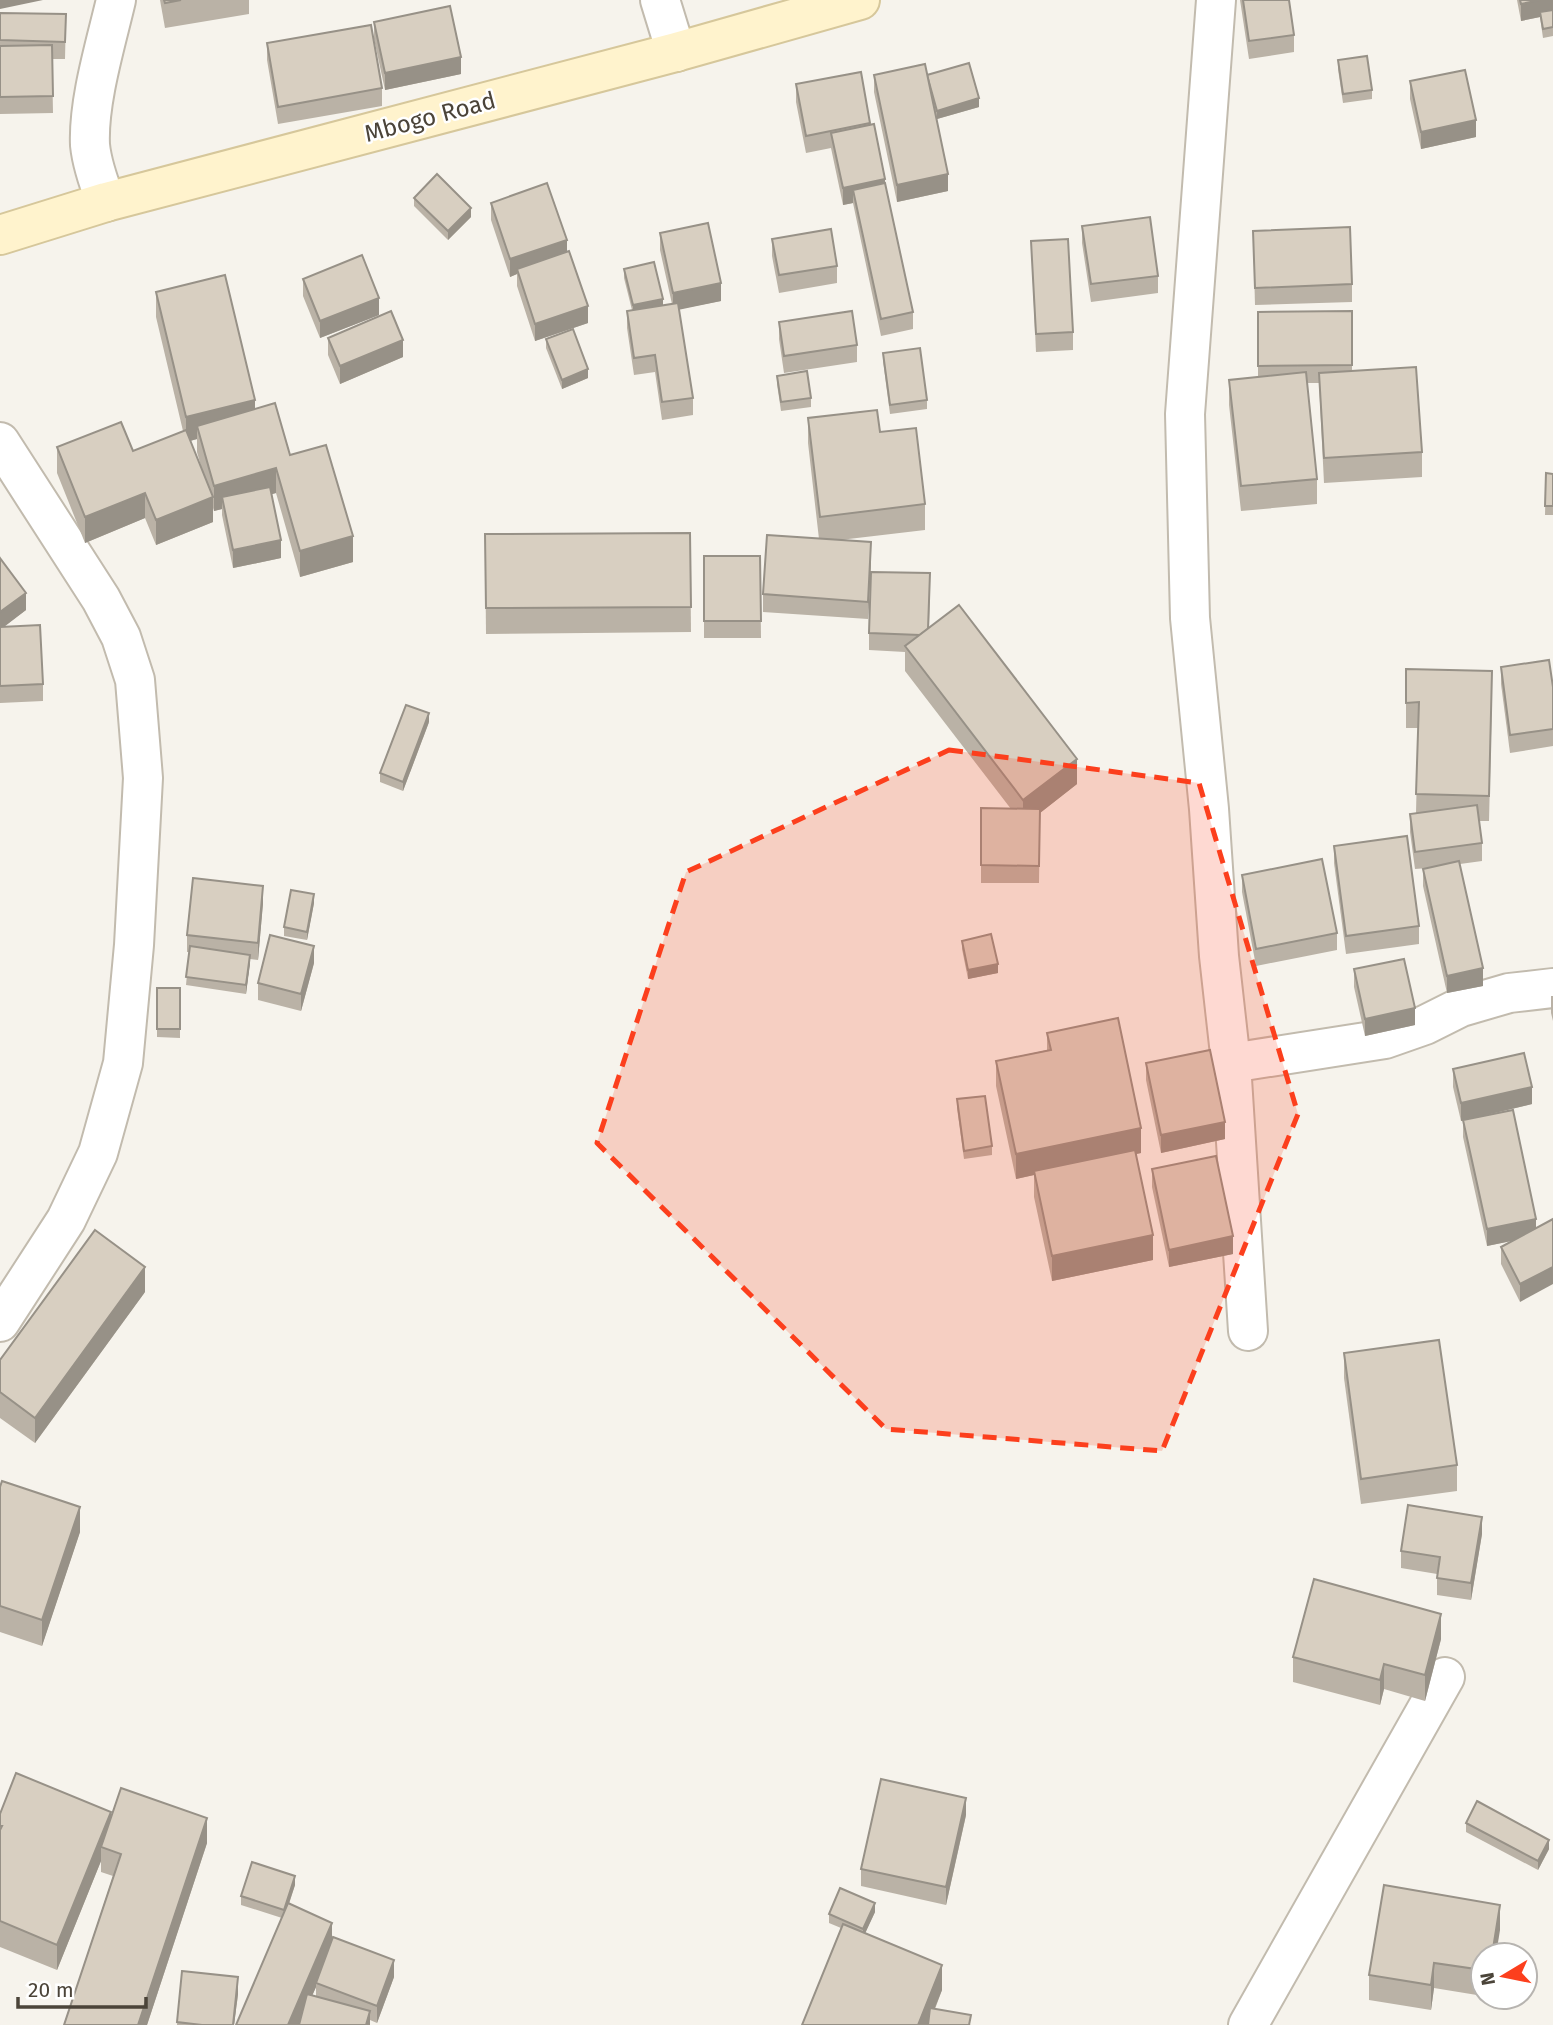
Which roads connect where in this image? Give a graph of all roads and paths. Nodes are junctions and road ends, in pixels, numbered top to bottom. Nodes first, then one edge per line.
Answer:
1 (116, 0) edge
2 (660, 0) edge
3 (860, 0) edge
4 (1216, 0) edge
5 (676, 52) junction
6 (106, 202) junction
7 (0, 235) edge
8 (0, 442) edge
9 (1553, 988) edge
10 (1231, 1063) junction
11 (0, 1322) edge
12 (1248, 1331) dead end
13 (1445, 1677) dead end
14 (1248, 2025) edge

1 - 6 street
2 - 5 street
3 - 5 main road, Mbogo Road
4 - 10 street
5 - 6 main road, Mbogo Road
6 - 7 main road, Mbogo Road
8 - 11 street
9 - 10 street
10 - 12 street
13 - 14 street

